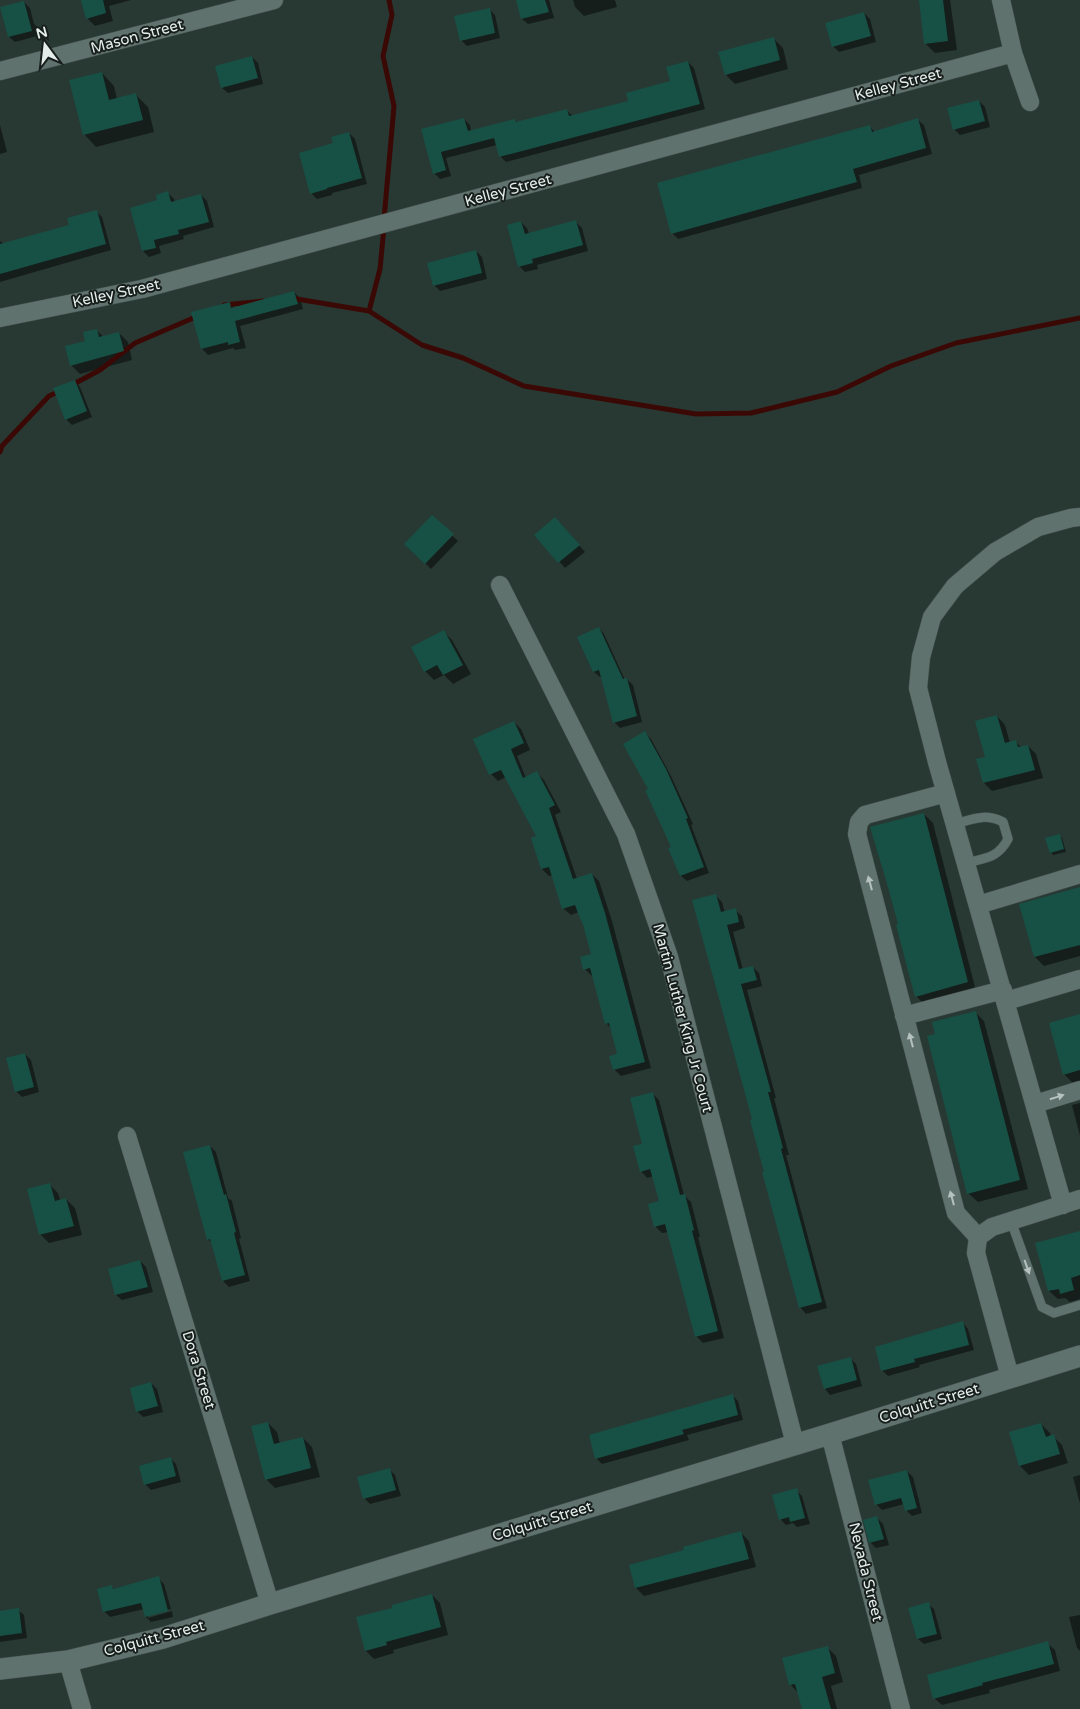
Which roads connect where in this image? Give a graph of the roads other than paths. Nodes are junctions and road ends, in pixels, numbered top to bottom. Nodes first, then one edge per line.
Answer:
1 (274, 0) edge
2 (1001, 0) edge
3 (1013, 53) junction
4 (0, 71) edge
5 (1030, 102) dead end
6 (0, 318) edge
7 (1080, 517) edge
8 (500, 586) dead end
9 (946, 793) junction
10 (955, 824) junction
11 (966, 863) junction
12 (1080, 874) edge
13 (978, 905) junction
14 (1080, 979) edge
15 (1004, 996) junction
16 (904, 1016) junction
17 (1080, 1090) edge
18 (1035, 1104) junction
19 (127, 1136) dead end
20 (1080, 1199) edge
21 (1063, 1205) junction
22 (1011, 1221) junction
23 (978, 1237) junction
24 (1080, 1305) edge
25 (1080, 1356) edge
26 (1010, 1377) junction
27 (830, 1434) junction
28 (795, 1444) junction
29 (270, 1604) junction
30 (68, 1661) junction
31 (0, 1669) edge
32 (82, 1709) edge
33 (901, 1709) edge

1 - 4 street, Mason Street
2 - 3 street
3 - 5 street
3 - 6 street, Kelley Street
7 - 9 street
8 - 28 street, Martin Luther King Jr Court
9 - 10 street
16 -> 9 street
10 - 11 street
10 - 11 lane
11 - 13 street
12 - 13 street
13 - 15 street
14 - 15 street
15 - 16 street
15 - 18 street
23 -> 16 street
18 -> 17 street
18 - 21 street
19 - 29 street, Dora Street
20 - 21 street
21 - 22 street
22 - 23 street
22 -> 24 lane
23 - 26 street
25 - 26 street, Colquitt Street
26 - 27 street, Colquitt Street
27 - 28 street, Colquitt Street
27 - 33 street, Nevada Street
28 - 29 street, Colquitt Street
29 - 30 street, Colquitt Street
30 - 31 street, Colquitt Street
30 - 32 street

